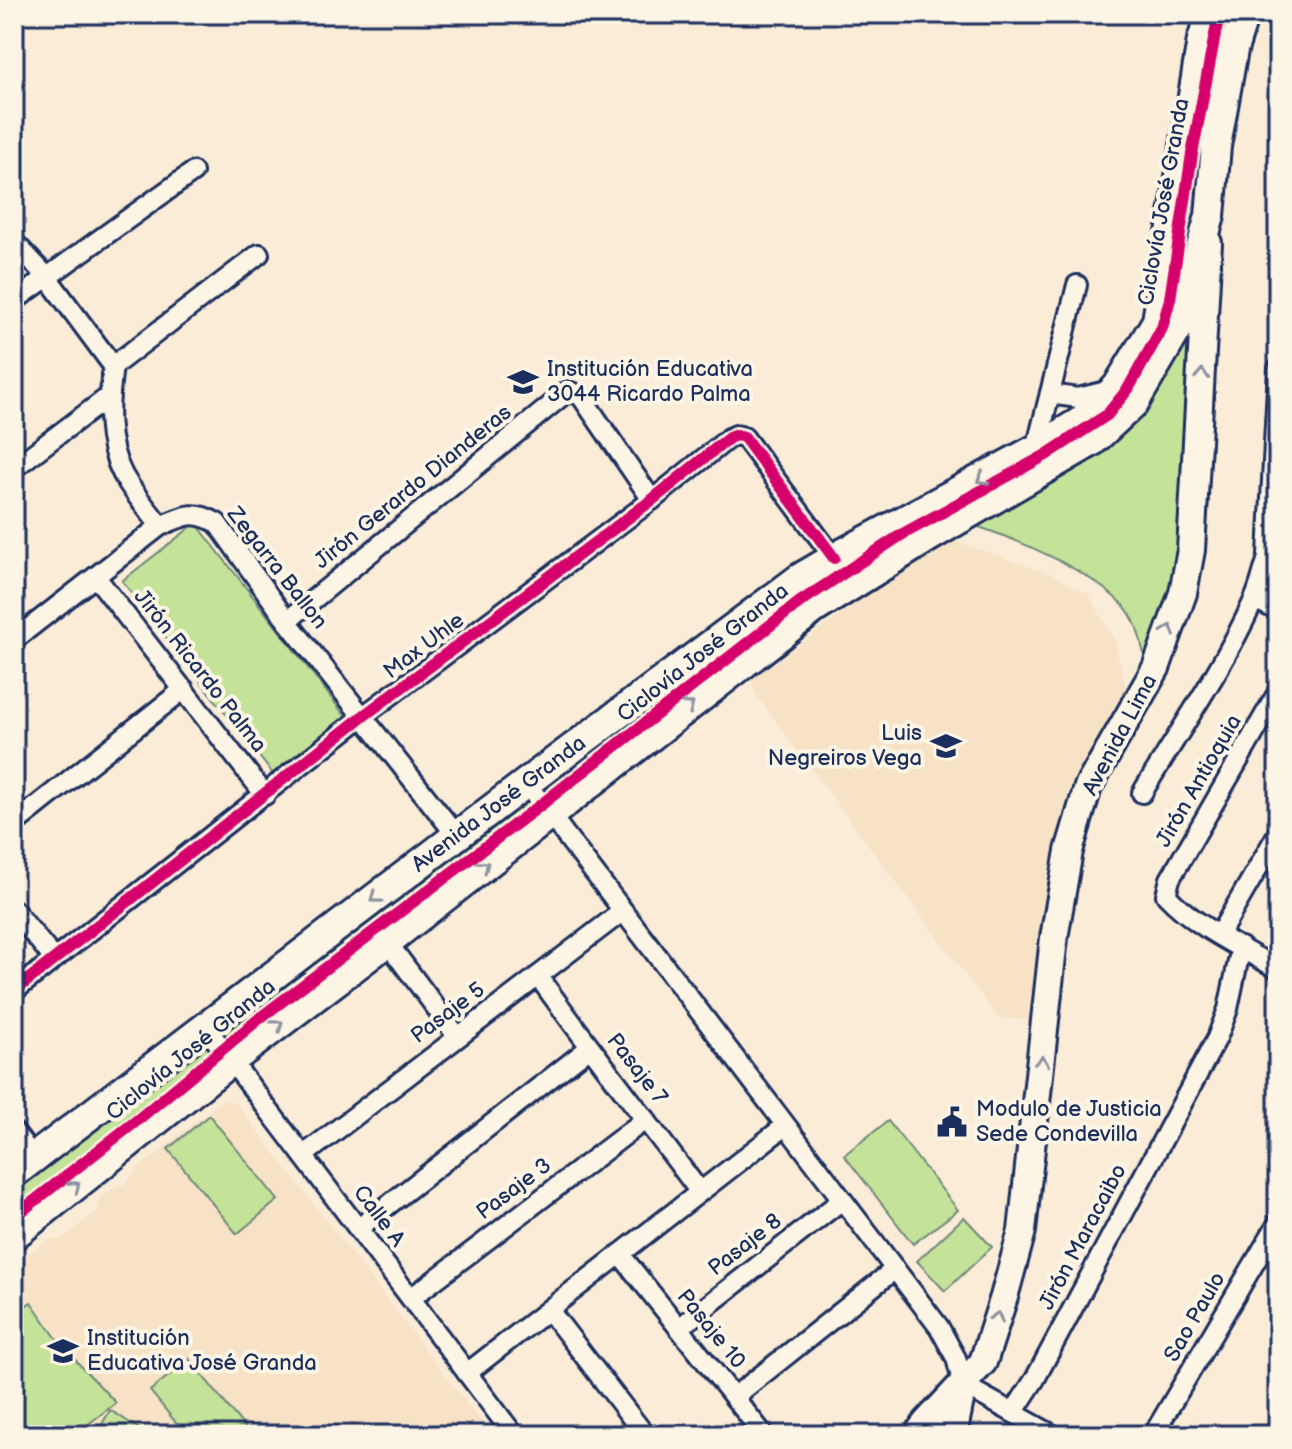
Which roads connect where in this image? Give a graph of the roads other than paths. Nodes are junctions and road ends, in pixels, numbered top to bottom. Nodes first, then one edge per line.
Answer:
1 (1211, 14) edge
2 (1244, 14) edge
3 (193, 172) dead end
4 (1210, 216) junction
5 (14, 242) edge
6 (259, 254) dead end
7 (47, 277) junction
8 (1077, 285) dead end
9 (14, 301) edge
10 (113, 366) junction
11 (1278, 369) edge
12 (1117, 387) junction
13 (1050, 394) junction
14 (108, 397) junction
15 (1036, 449) junction
16 (14, 468) edge
17 (652, 500) junction
18 (160, 526) junction
19 (1273, 546) edge
20 (834, 558) junction
21 (96, 577) junction
22 (1255, 599) junction
23 (1278, 611) edge
24 (287, 621) junction
25 (14, 640) edge
26 (184, 689) junction
27 (1278, 692) edge
28 (362, 717) junction
29 (526, 783) junction
30 (1142, 793) dead end
31 (265, 795) junction
32 (550, 815) junction
33 (14, 824) edge
34 (1278, 833) edge
35 (457, 836) junction
36 (14, 910) edge
37 (623, 911) junction
38 (1219, 935) junction
39 (387, 942) junction
40 (1241, 947) junction
41 (54, 959) junction
42 (1278, 969) edge
43 (538, 976) junction
44 (14, 991) edge
45 (205, 1026) junction
46 (457, 1036) junction
47 (589, 1048) junction
48 (232, 1060) junction
49 (646, 1119) junction
50 (785, 1126) junction
51 (14, 1132) edge
52 (304, 1155) junction
53 (24, 1166) edge
54 (699, 1191) junction
55 (842, 1200) junction
56 (1278, 1223) edge
57 (359, 1228) junction
58 (14, 1235) edge
59 (620, 1254) junction
60 (895, 1269) junction
61 (411, 1298) junction
62 (549, 1310) junction
63 (679, 1328) junction
64 (467, 1373) junction
65 (963, 1385) junction
66 (734, 1397) junction
67 (1013, 1413) junction
68 (514, 1435) edge
69 (645, 1435) edge
70 (764, 1435) edge
71 (917, 1435) edge
72 (953, 1435) edge
73 (1053, 1435) edge
74 (1153, 1435) edge

1 - 12 main road, Avenida José Granda
2 - 4 main road, Avenida José Granda
3 - 7 street
32 -> 4 main road, Avenida José Granda
65 -> 4 main road, Avenida Lima
5 - 7 street
6 - 10 street
7 - 9 street
7 - 10 street
8 - 13 street
10 - 14 street
11 - 19 street
12 - 13 street
12 - 15 main road, Avenida José Granda
13 - 15 street
14 - 16 street
14 - 18 street
15 -> 20 main road, Avenida José Granda
17 - 20 street, Max Uhle
17 - 24 street, Jirón Gerardo Dianderas
17 - 28 street, Max Uhle
18 - 21 street
18 - 24 street, Zegarra Ballon
19 - 22 street
20 - 29 main road, Avenida José Granda
21 - 25 street
21 - 26 street, Jirón Ricardo Palma
22 - 23 street
22 - 30 street
24 - 28 street, Zegarra Ballon
26 - 31 street, Jirón Ricardo Palma
26 - 33 street
27 - 38 street, Jirón Antioquia
28 - 31 street, Max Uhle
28 - 35 street, Zegarra Ballon
29 - 32 street
29 - 35 main road, Avenida José Granda
31 - 41 street, Max Uhle
32 - 37 street
39 -> 32 main road, Avenida José Granda
34 - 38 street
35 -> 45 main road, Avenida José Granda
36 - 41 street
37 - 43 street, Pasaje 5
37 - 50 street
38 - 40 street
39 - 46 street
48 -> 39 main road, Avenida José Granda
40 - 42 street
40 - 67 street, Jirón Maracaibo
41 - 44 street, Max Uhle
43 - 46 street, Pasaje 5
43 - 47 street, Pasaje 7
45 - 48 street, Calle A
45 - 53 main road, Avenida José Granda
46 - 52 street, Pasaje 5
47 - 49 street, Pasaje 7
47 - 57 street
48 - 52 street, Calle A
58 -> 48 main road, Avenida José Granda
49 - 54 street, Pasaje 7
49 - 61 street, Pasaje 3
50 - 54 street
50 - 55 street
51 - 53 street
52 - 57 street, Calle A
54 - 59 street
55 - 60 street
55 - 63 street, Pasaje 8
56 - 74 street, Sao Paulo
57 - 61 street, Calle A
59 - 62 street
59 - 63 street, Pasaje 10
60 - 65 street
60 - 66 street
61 - 64 street, Calle A
62 - 64 street
62 - 69 street
63 - 66 street, Pasaje 10
64 - 68 street, Calle A
65 - 67 street
65 - 71 main road, Avenida Lima
65 - 72 main road, Avenida Lima
66 - 70 street, Pasaje 10
67 - 73 street

